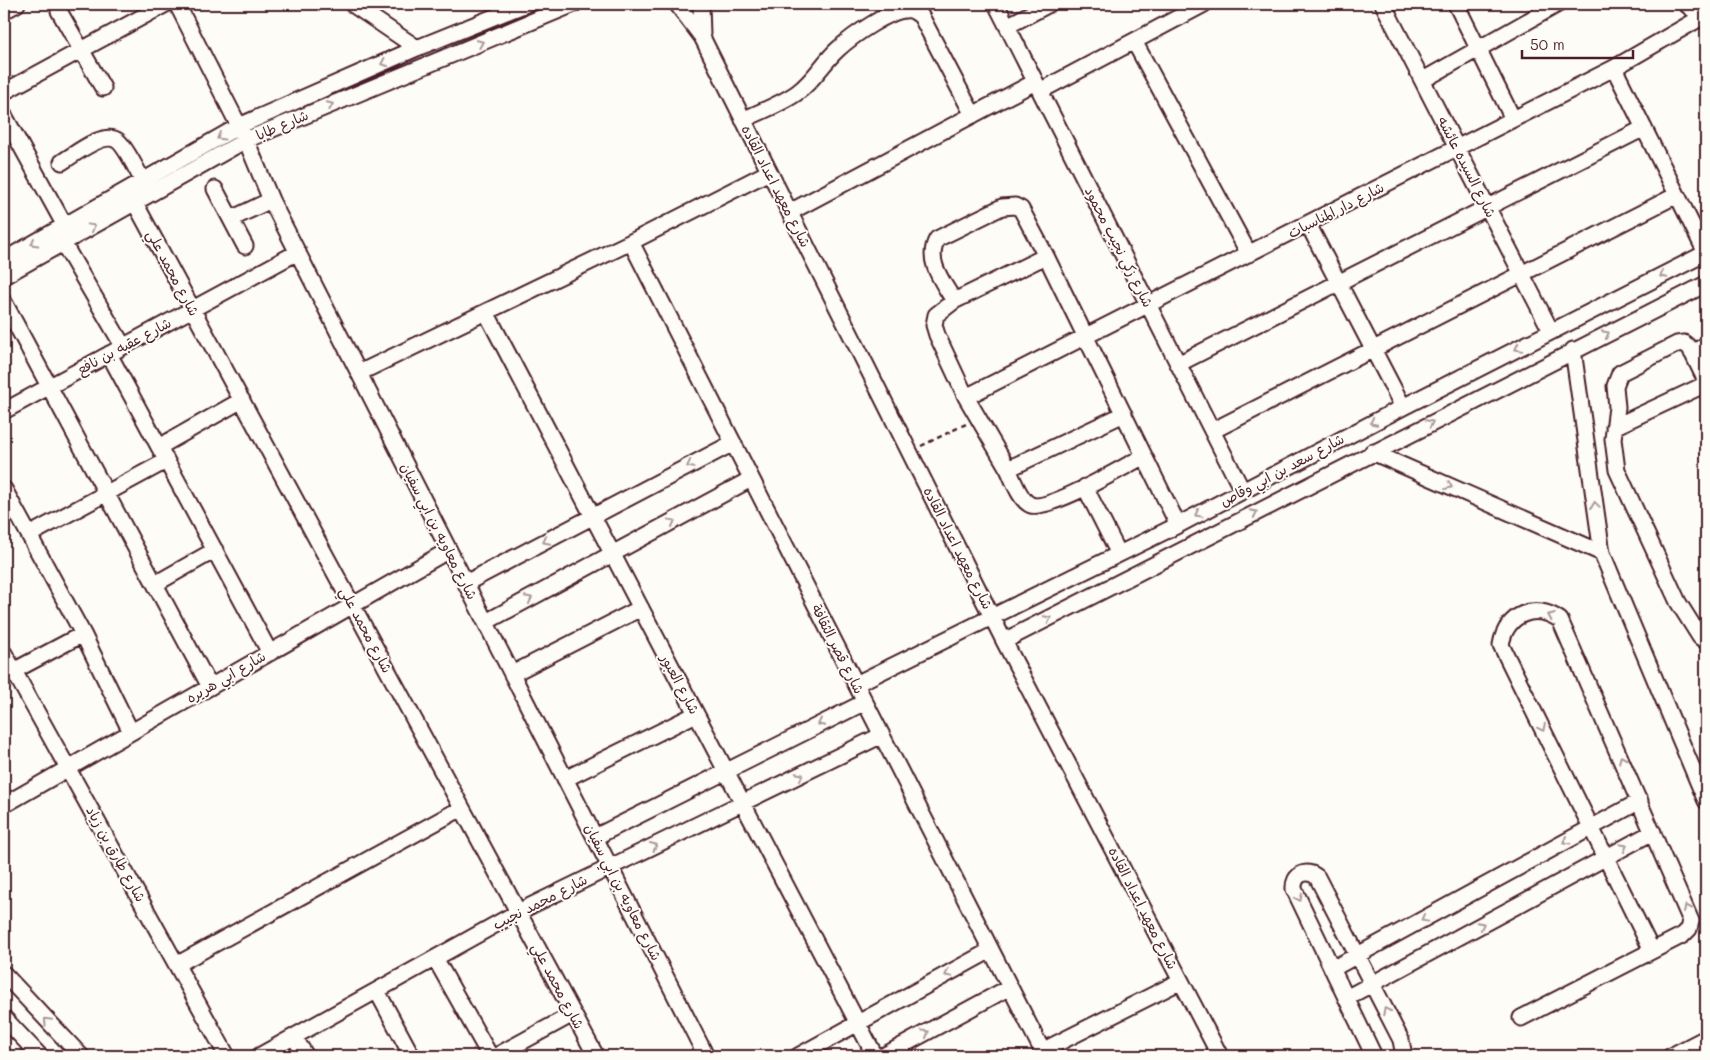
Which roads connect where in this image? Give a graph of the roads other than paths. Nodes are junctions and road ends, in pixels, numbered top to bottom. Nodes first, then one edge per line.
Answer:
1 (17, 4) edge
2 (166, 4) edge
3 (177, 4) edge
4 (352, 4) edge
5 (526, 4) edge
6 (574, 4) edge
7 (677, 4) edge
8 (701, 4) edge
9 (996, 4) edge
10 (1049, 4) edge
11 (1383, 4) edge
12 (1456, 4) edge
13 (1558, 4) edge
14 (1686, 4) edge
15 (1198, 5) edge
16 (4, 11) edge
17 (59, 11) dead end
18 (1704, 18) edge
19 (1007, 26) junction
20 (702, 37) junction
21 (1134, 41) junction
22 (417, 48) junction
23 (1478, 48) junction
24 (81, 50) junction
25 (1614, 68) junction
26 (1423, 80) junction
27 (1037, 86) junction
28 (103, 88) dead end
29 (4, 92) edge
30 (4, 114) edge
31 (973, 115) junction
32 (1513, 119) junction
33 (743, 120) junction
34 (1644, 128) junction
35 (242, 133) junction
36 (1457, 148) junction
37 (62, 162) dead end
38 (769, 172) junction
39 (143, 181) junction
40 (215, 189) dead end
41 (1677, 195) junction
42 (271, 200) junction
43 (135, 203) junction
44 (1488, 207) junction
45 (790, 212) junction
46 (231, 219) junction
47 (1308, 224) junction
48 (64, 226) junction
49 (631, 242) junction
50 (63, 243) junction
51 (245, 246) dead end
52 (298, 252) junction
53 (1706, 253) edge
54 (1249, 254) junction
55 (5, 255) edge
56 (1046, 256) junction
57 (1522, 274) junction
58 (4, 276) edge
59 (1338, 282) junction
60 (1706, 284) edge
61 (4, 302) edge
62 (954, 302) junction
63 (1148, 305) junction
64 (192, 309) junction
65 (486, 312) junction
66 (1551, 331) junction
67 (1086, 337) junction
68 (1706, 345) edge
69 (124, 346) junction
70 (1373, 349) junction
71 (1573, 350) junction
72 (1692, 353) junction
73 (109, 354) junction
74 (1178, 364) junction
75 (359, 373) junction
76 (1706, 382) edge
77 (49, 386) junction
78 (966, 397) junction
79 (242, 400) junction
80 (1403, 407) junction
81 (4, 411) edge
82 (1124, 414) junction
83 (1614, 427) junction
84 (1212, 431) junction
85 (733, 443) junction
86 (158, 446) junction
87 (1372, 452) junction
88 (1144, 456) junction
89 (166, 461) junction
90 (1008, 470) junction
91 (751, 479) junction
92 (1085, 486) junction
93 (4, 489) edge
94 (1242, 490) junction
95 (106, 493) junction
96 (592, 516) junction
97 (1178, 525) junction
98 (29, 535) junction
99 (215, 550) junction
100 (449, 550) junction
101 (1602, 553) junction
102 (613, 554) junction
103 (1119, 554) junction
104 (466, 583) junction
105 (155, 584) junction
106 (352, 605) junction
107 (640, 608) junction
108 (992, 616) junction
109 (486, 622) junction
110 (83, 634) junction
111 (1706, 640) edge
112 (1004, 641) junction
113 (4, 653) edge
114 (270, 653) junction
115 (9, 673) edge
116 (512, 674) junction
117 (856, 684) junction
118 (210, 686) junction
119 (864, 702) junction
120 (696, 714) junction
121 (131, 732) junction
122 (882, 735) junction
123 (68, 768) junction
124 (726, 771) junction
125 (565, 779) junction
126 (1706, 799) edge
127 (1640, 801) junction
128 (743, 804) junction
129 (4, 805) edge
130 (462, 808) junction
131 (1591, 828) junction
132 (1653, 832) junction
133 (595, 837) junction
134 (1606, 858) junction
135 (610, 867) junction
136 (518, 912) junction
137 (991, 950) junction
138 (1652, 951) junction
139 (1357, 955) junction
140 (435, 958) junction
141 (178, 964) junction
142 (1332, 969) junction
143 (4, 974) edge
144 (1181, 981) junction
145 (1372, 984) junction
146 (1010, 988) junction
147 (377, 991) junction
148 (1346, 998) junction
149 (573, 1014) junction
150 (4, 1018) edge
151 (1521, 1018) dead end
152 (858, 1023) junction
153 (294, 1037) junction
154 (1706, 1038) edge
155 (1043, 1053) edge
156 (40, 1056) edge
157 (81, 1056) edge
158 (227, 1056) edge
159 (259, 1056) edge
160 (306, 1056) edge
161 (412, 1056) edge
162 (490, 1056) edge
163 (496, 1056) edge
164 (596, 1056) edge
165 (706, 1056) edge
166 (798, 1056) edge
167 (875, 1056) edge
168 (884, 1056) edge
169 (1220, 1056) edge
170 (1374, 1056) edge
171 (1404, 1056) edge
172 (1671, 1056) edge

1 - 16 street
2 - 24 street
3 - 35 street, شارع معاويه بن ابي سفيان
4 - 22 street
5 - 22 street, شارع طابا
35 -> 6 street, شارع طابا
7 - 20 street, شارع معهد اعداد القاده
8 - 20 street, شارع معهد اعداد القاده
9 - 19 street, شارع زكي نجيب محمود
10 - 19 street
11 - 26 street, شارع السيده عائشه
12 - 23 street
13 - 23 street
14 - 18 street
15 - 21 street
17 - 24 street
18 - 25 street, شارع دار المناسبات
19 - 27 street, شارع زكي نجيب محمود
20 - 33 street, شارع معهد اعداد القاده
21 - 27 street
21 - 54 street
22 -> 35 street, شارع طابا
23 - 26 street
23 - 32 street
24 - 28 street
24 - 29 street
25 - 32 street, شارع دار المناسبات
25 - 34 street
26 - 36 street, شارع السيده عائشه
27 - 31 street
27 - 63 street, شارع زكي نجيب محمود
30 - 48 street
31 - 33 street
31 - 45 street
32 - 36 street, شارع دار المناسبات
33 - 38 street, شارع معهد اعداد القاده
34 - 41 street
34 - 44 street
35 -> 39 street, شارع طابا
35 - 42 street, شارع معاويه بن ابي سفيان
35 - 43 street, شارع طابا
36 - 44 street, شارع السيده عائشه
36 - 47 street, شارع دار المناسبات
37 - 39 street
38 - 45 street, شارع معهد اعداد القاده
38 - 49 street
39 - 48 street, شارع طابا
40 - 46 street
41 - 53 street
41 - 57 street
42 - 46 street
42 - 52 street, شارع معاويه بن ابي سفيان
50 -> 43 street, شارع طابا
43 - 64 street, شارع محمد علي
44 - 57 street, شارع السيده عائشه
44 - 59 street
45 - 108 street, شارع معهد اعداد القاده
46 - 51 street
47 - 54 street, شارع دار المناسبات
47 - 59 street
48 -> 55 street, شارع طابا
49 - 65 street
49 - 85 street, شارع قصر الثقافة
50 - 58 street, شارع طابا
50 - 69 street
52 - 64 street, شارع عقبه بن نافع
52 - 75 street, شارع معاويه بن ابي سفيان
53 -> 66 street, شارع سعد بن ابي وقاص
54 - 63 street, شارع دار المناسبات
56 - 62 street
56 - 62 street
56 - 67 street
57 - 66 street, شارع السيده عائشه
57 - 70 street
59 - 70 street
59 - 74 street
71 -> 60 street, شارع سعد بن ابي وقاص
61 - 77 street
62 - 78 street
63 - 67 street, شارع دار المناسبات
63 - 74 street, شارع زكي نجيب محمود
64 - 69 street, شارع عقبه بن نافع
64 - 79 street, شارع محمد علي
65 - 75 street
65 - 96 street, شارع العبور
66 -> 80 street, شارع سعد بن ابي وقاص
67 - 78 street, شارع دار المناسبات
67 - 82 street
68 - 72 street
69 - 73 street, شارع عقبه بن نافع
70 - 80 street
70 - 84 street
87 -> 71 street, شارع سعد بن ابي وقاص
101 -> 71 street
72 - 76 street
72 - 83 street
73 - 77 street, شارع عقبه بن نافع
73 - 86 street
74 - 84 street, شارع زكي نجيب محمود
75 - 100 street, شارع معاويه بن ابي سفيان
76 - 83 street
77 - 81 street, شارع عقبه بن نافع
77 - 95 street
78 - 90 street
79 - 86 street
79 - 106 street, شارع محمد علي
80 -> 94 street, شارع سعد بن ابي وقاص
82 - 88 street
82 - 90 street
83 - 111 street
84 - 94 street, شارع زكي نجيب محمود
85 - 91 street, شارع قصر الثقافة
85 -> 96 street
86 - 89 street
87 -> 101 street
112 -> 87 street, شارع سعد بن ابي وقاص
88 - 92 street
88 - 97 street
89 - 95 street
89 - 99 street
90 - 92 street
102 -> 91 street
91 - 117 street, شارع قصر الثقافة
92 - 103 street
93 - 98 street
94 -> 97 street, شارع سعد بن ابي وقاص
95 - 98 street
95 - 105 street
96 - 102 street, شارع العبور
96 -> 104 street
97 - 103 street, شارع سعد بن ابي وقاص
98 - 110 street
99 - 105 street
99 - 114 street
100 - 104 street, شارع معاويه بن ابي سفيان
100 - 106 street, شارع ابي هريره
101 - 126 street
102 - 107 street, شارع العبور
109 -> 102 street
103 - 108 street, شارع سعد بن ابي وقاص
104 - 109 street, شارع معاويه بن ابي سفيان
105 - 118 street
106 - 114 street, شارع ابي هريره
106 - 130 street, شارع محمد علي
107 - 116 street
107 - 120 street, شارع العبور
108 - 112 street, شارع معهد اعداد القاده
108 - 117 street, شارع سعد بن ابي وقاص
109 - 116 street, شارع معاويه بن ابي سفيان
110 - 115 street
110 - 121 street
112 - 144 street, شارع معهد اعداد القاده
113 - 115 street, شارع طارق بن زياد
114 - 118 street, شارع ابي هريره
115 - 123 street, شارع طارق بن زياد
116 - 125 street, شارع معاويه بن ابي سفيان
117 - 119 street, شارع قصر الثقافة
118 - 121 street, شارع ابي هريره
119 - 122 street, شارع قصر الثقافة
119 -> 124 street
120 - 124 street, شارع العبور
120 - 125 street
121 - 123 street, شارع ابي هريره
128 -> 122 street, شارع محمد نجيب
122 - 137 street, شارع قصر الثقافة
123 - 129 street, شارع ابي هريره
123 - 141 street, شارع طارق بن زياد
124 - 128 street, شارع العبور
124 - 133 street
125 - 133 street, شارع معاويه بن ابي سفيان
127 - 131 street
127 -> 131 street
127 - 132 street
135 -> 128 street, شارع محمد نجيب
128 - 152 street, شارع العبور
130 - 136 street, شارع محمد علي
130 - 141 street
131 - 134 street
131 -> 139 street
134 -> 132 street
138 -> 132 street
133 - 135 street, شارع معاويه بن ابي سفيان
134 - 138 street
145 -> 134 street
135 - 136 street, شارع محمد نجيب
135 - 165 street, شارع معاويه بن ابي سفيان
136 - 140 street, شارع محمد نجيب
136 - 149 street, شارع محمد علي
137 - 146 street, شارع قصر الثقافة
137 -> 152 street
138 - 151 street
139 - 142 street
139 -> 142 street
139 - 145 street
140 - 147 street, شارع محمد نجيب
140 - 162 street
141 - 158 street, شارع طارق بن زياد
142 - 148 street
157 -> 143 street
144 - 155 street
144 - 169 street, شارع معهد اعداد القاده
145 - 148 street
171 -> 145 street
146 - 155 street, شارع قصر الثقافة
168 -> 146 street
147 - 153 street, شارع محمد نجيب
147 - 161 street
148 - 170 street
149 - 163 street
149 - 164 street, شارع محمد علي
150 - 156 street
152 - 166 street
152 - 167 street, شارع العبور
153 - 159 street, شارع محمد نجيب
153 - 160 street
154 - 172 street

